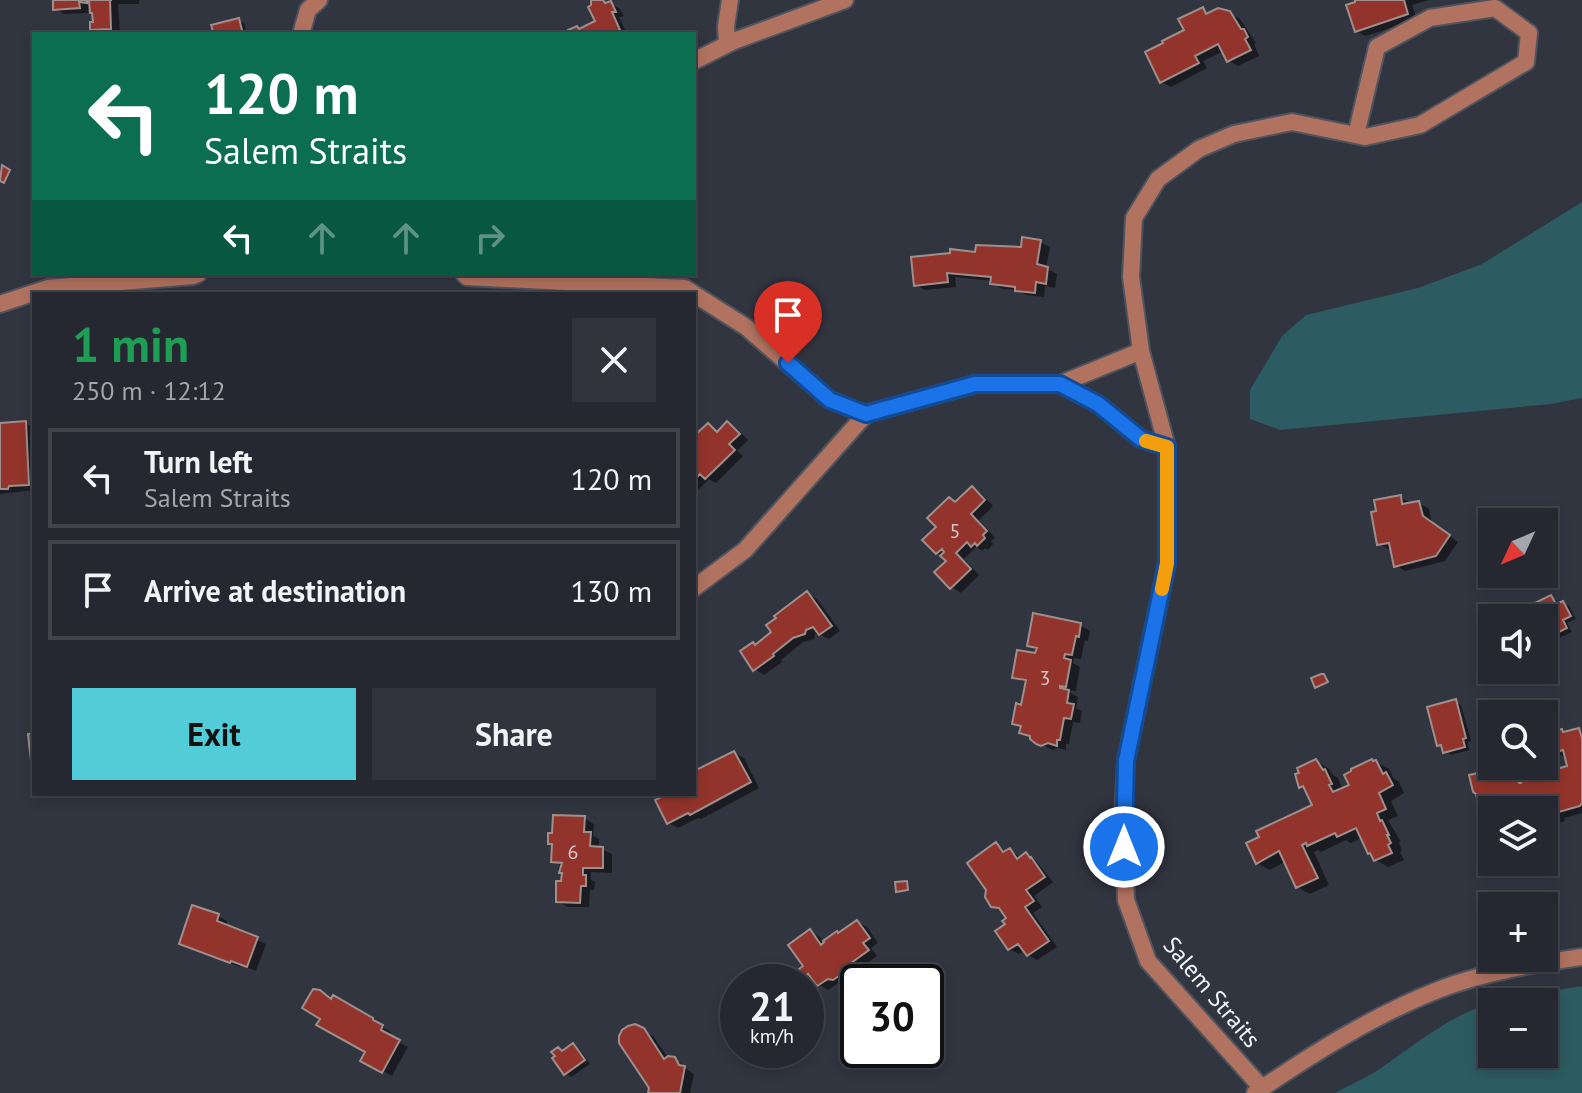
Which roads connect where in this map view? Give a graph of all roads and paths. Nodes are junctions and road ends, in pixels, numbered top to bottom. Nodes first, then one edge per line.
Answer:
1 (319, 0) edge
2 (730, 0) edge
3 (845, 0) edge
4 (302, 32) edge
5 (727, 44) junction
6 (696, 60) edge
7 (1356, 135) junction
8 (193, 276) edge
9 (466, 276) edge
10 (36, 292) edge
11 (691, 292) edge
12 (32, 293) edge
13 (696, 295) edge
14 (0, 304) edge
15 (1141, 351) junction
16 (1060, 384) junction
17 (866, 414) junction
18 (1167, 447) junction
19 (696, 587) edge
20 (1582, 957) edge
21 (1259, 1091) edge

1 - 4 street
2 - 5 street
3 - 5 street
5 - 6 street
7 - 7 street, Salem Straits
7 - 15 street, Salem Straits
8 - 10 street
9 - 11 street
12 - 14 street
13 - 17 street
15 - 16 street
15 - 18 street, Salem Straits
16 - 17 street
16 - 18 street
17 - 19 street
18 - 21 street, Salem Straits
20 - 21 street

